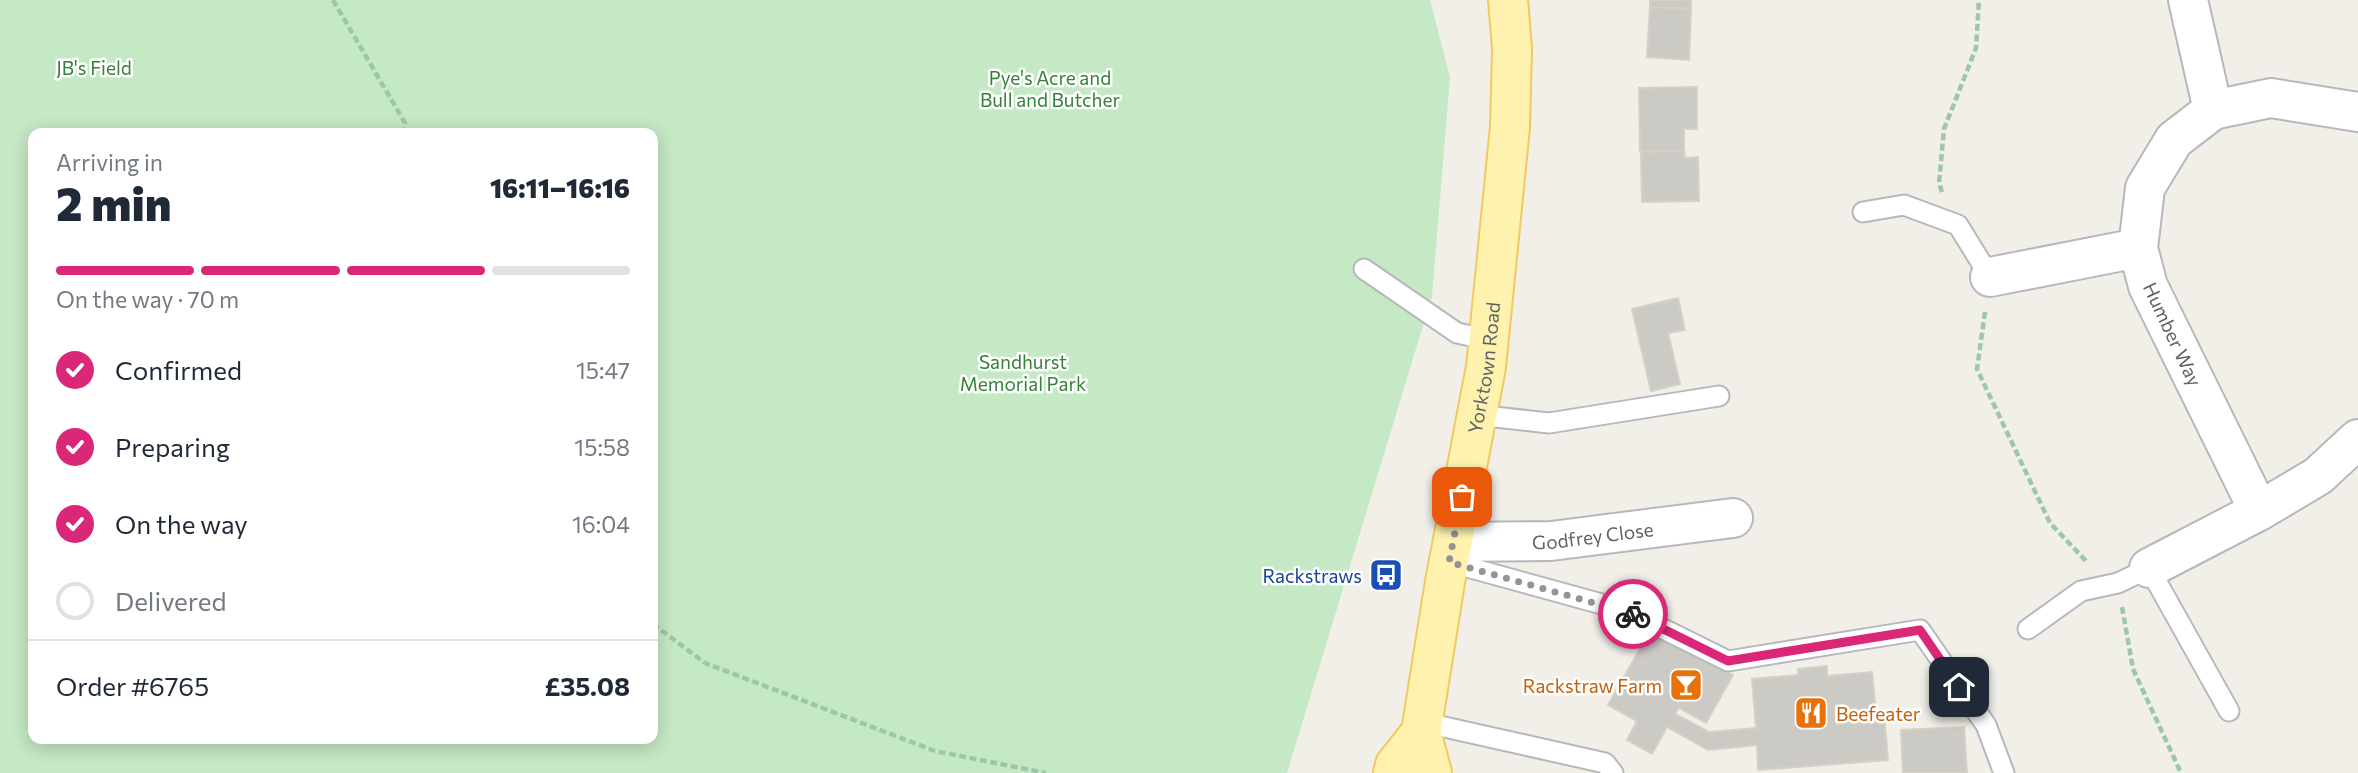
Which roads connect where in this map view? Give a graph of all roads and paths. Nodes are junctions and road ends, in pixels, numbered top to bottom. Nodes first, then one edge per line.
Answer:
1 (333, 0) edge
2 (1508, 0) edge
3 (1979, 0) edge
4 (2189, 0) edge
5 (2213, 110) junction
6 (2358, 112) edge
7 (404, 128) edge
8 (1863, 212) dead end
9 (1958, 225) junction
10 (2138, 248) junction
11 (1364, 269) dead end
12 (1990, 277) junction
13 (1489, 340) junction
14 (1719, 396) dead end
15 (1477, 415) junction
16 (2358, 439) edge
17 (2259, 511) junction
18 (1733, 518) dead end
19 (1451, 552) junction
20 (2134, 576) junction
21 (658, 628) edge
22 (2028, 629) dead end
23 (2229, 712) dead end
24 (1421, 727) junction
25 (1046, 773) edge
26 (1393, 773) edge
27 (1433, 773) edge
28 (1613, 773) edge
29 (2004, 773) edge
30 (2181, 773) edge

1 - 7 path
2 - 13 main road, Yorktown Road
3 - 9 path
4 - 5 street
5 - 6 street, Humber Way
5 - 10 street, Humber Way
8 - 9 lane
9 - 12 lane
10 - 12 street
10 - 17 street, Humber Way
11 - 13 lane
12 - 20 path
13 - 15 main road, Yorktown Road
14 - 15 lane
15 - 19 main road, Yorktown Road
16 - 17 street
17 - 20 street
18 - 19 street, Godfrey Close
19 - 24 main road, Yorktown Road
19 - 29 lane
20 - 22 lane
20 - 23 lane
20 - 30 path
21 - 25 path
24 - 26 main road, Yorktown Road
24 - 27 main road, Yorktown Road
24 - 28 lane

